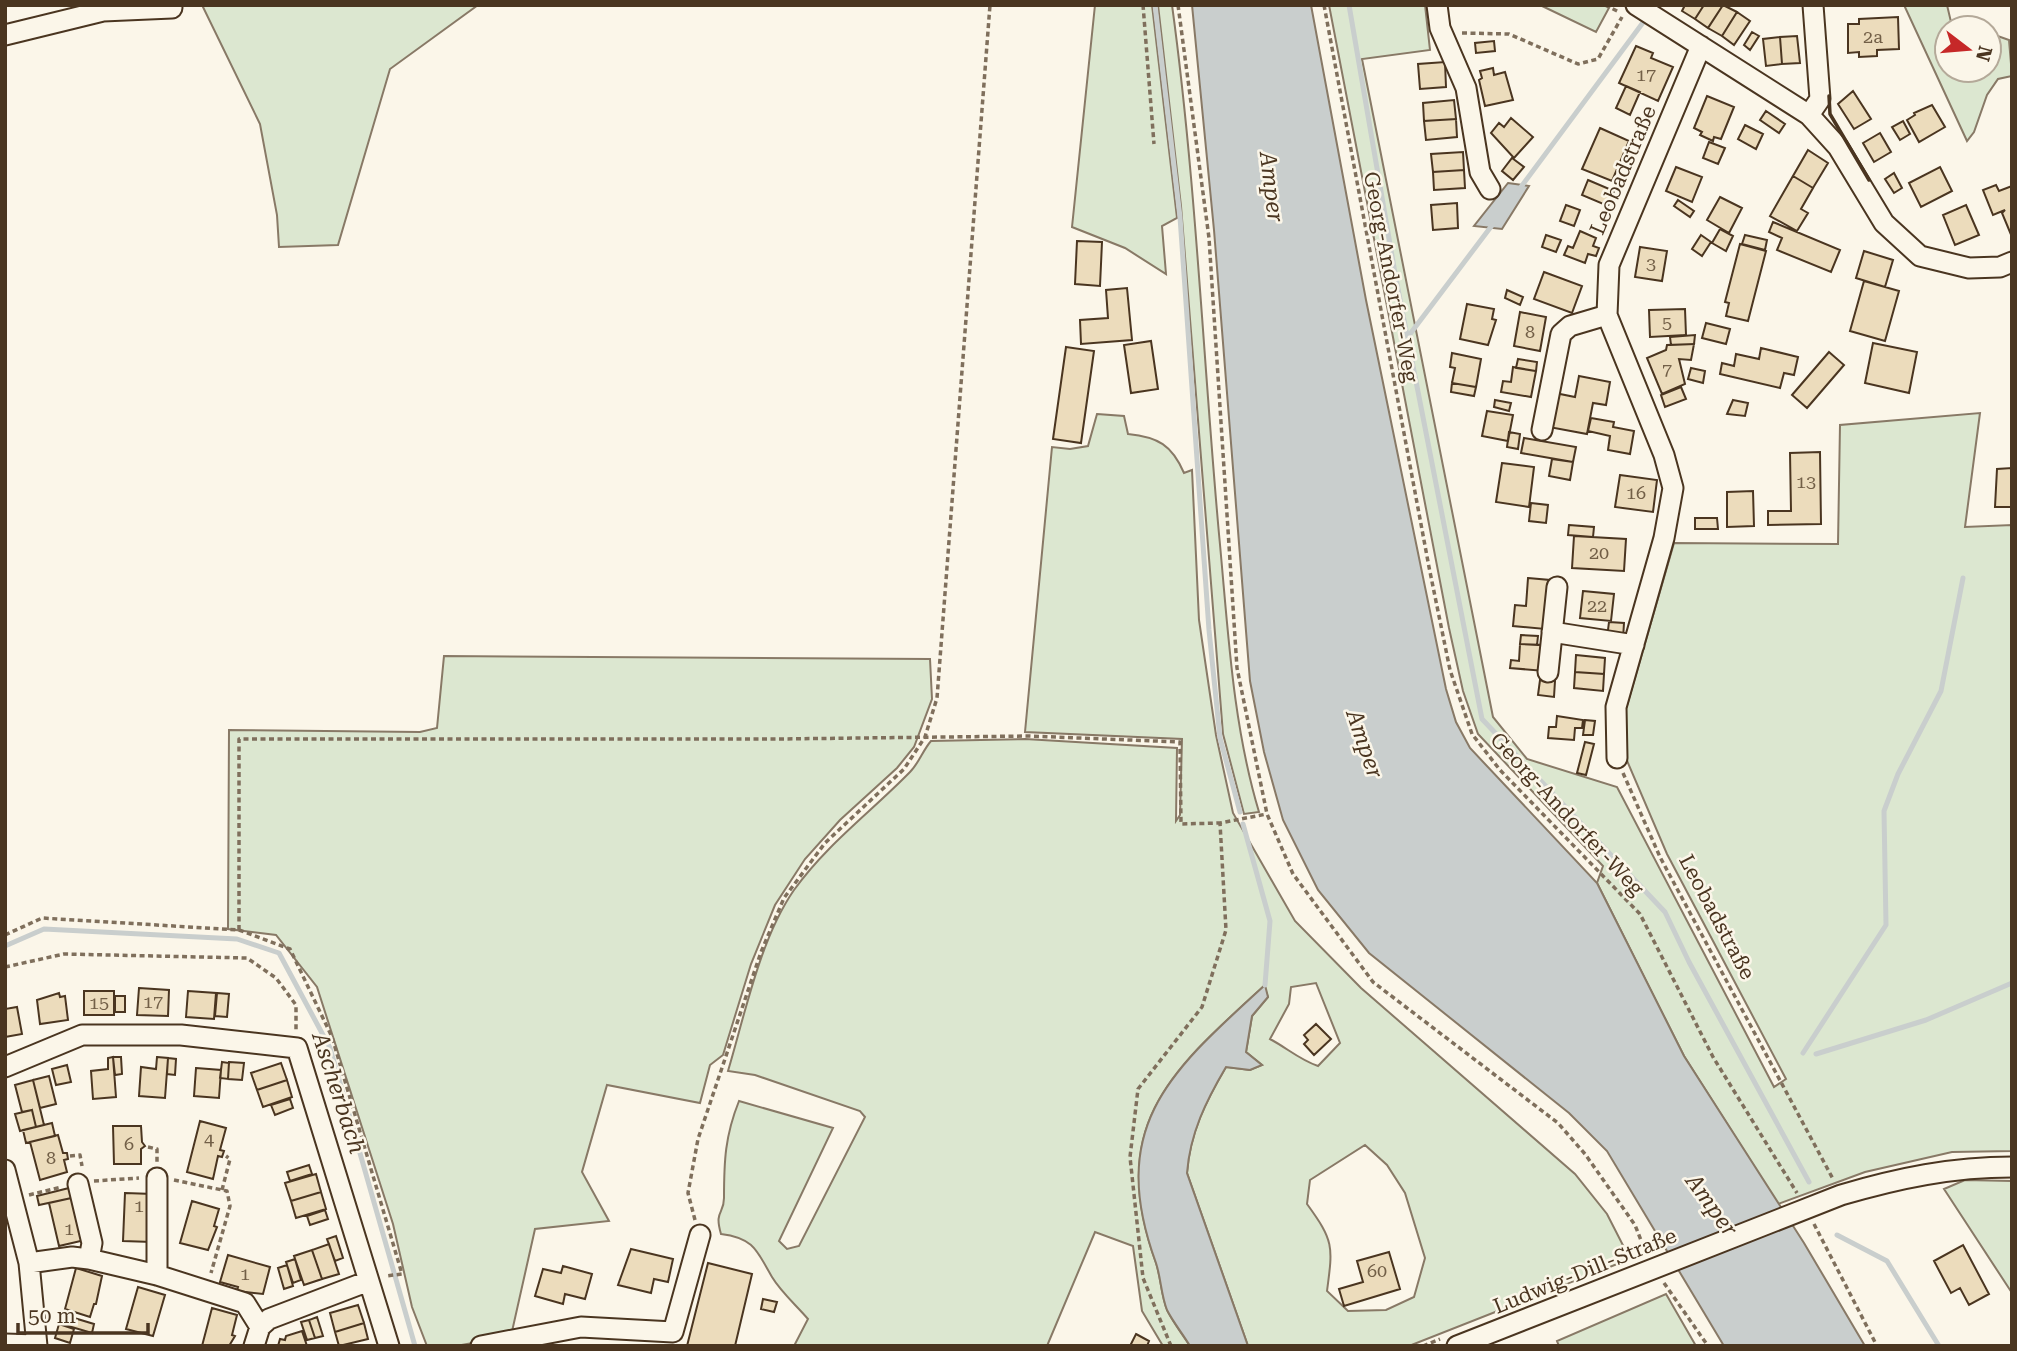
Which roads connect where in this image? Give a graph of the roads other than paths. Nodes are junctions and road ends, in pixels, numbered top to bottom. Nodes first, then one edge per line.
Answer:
1 (1437, 5) edge
2 (1813, 5) edge
3 (172, 8) dead end
4 (1640, 12) edge
5 (5, 35) edge
6 (1700, 46) junction
7 (1809, 115) junction
8 (1490, 189) dead end
9 (2012, 261) edge
10 (1607, 315) junction
11 (1542, 430) dead end
12 (1557, 587) dead end
13 (1552, 632) junction
14 (1634, 645) junction
15 (1548, 672) dead end
16 (1617, 758) road end
17 (5, 1067) edge
18 (2012, 1167) edge
19 (6, 1172) edge
20 (157, 1178) dead end
21 (78, 1184) dead end
22 (700, 1235) road end
23 (89, 1259) junction
24 (29, 1263) junction
25 (157, 1275) junction
26 (366, 1282) junction
27 (260, 1326) junction
28 (676, 1339) edge
29 (5, 1344) edge
30 (37, 1345) edge
31 (491, 1345) edge
32 (254, 1346) edge
33 (388, 1346) edge
34 (1457, 1346) edge

1 - 8 street
2 - 7 street
3 - 5 street
4 - 6 street
6 - 7 street
6 - 10 street, Leobadstraße
7 - 9 street
10 - 11 street
10 - 14 street, Leobadstraße
12 - 13 street
13 - 14 street
13 - 15 street
14 - 16 street, Leobadstraße
17 - 26 street
18 - 34 street, Ludwig-Dill-Straße
19 - 24 street
20 - 25 street
21 - 23 street
22 - 28 street
23 - 24 street
23 - 25 street
24 - 30 street
25 - 27 street
26 - 27 street
26 - 33 street
27 - 32 street
28 - 31 street
29 - 30 street

